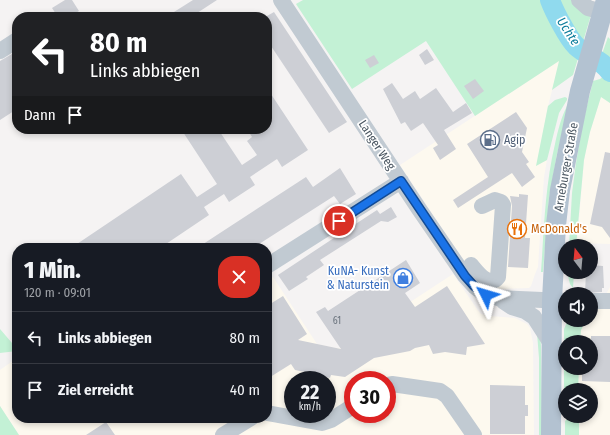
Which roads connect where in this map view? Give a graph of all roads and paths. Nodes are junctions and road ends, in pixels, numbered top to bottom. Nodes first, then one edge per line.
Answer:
1 (281, 0) edge
2 (579, 0) edge
3 (602, 21) edge
4 (12, 43) edge
5 (0, 51) edge
6 (401, 181) junction
7 (482, 206) dead end
8 (272, 263) edge
9 (471, 265) dead end
10 (558, 287) edge
11 (498, 298) junction
12 (558, 300) edge
13 (598, 301) edge
14 (610, 301) edge
15 (558, 306) edge
16 (552, 345) junction
17 (396, 385) edge
18 (344, 412) edge
19 (272, 414) edge
20 (243, 423) edge
21 (223, 435) edge
22 (474, 435) edge
23 (552, 435) edge

1 - 6 street, Langer Weg
2 - 3 street
3 - 10 main road, Arneburger Straße
4 - 5 street
6 - 8 street
6 - 11 street, Langer Weg
7 - 9 street
11 - 12 street, Langer Weg
11 - 16 street, Langer Weg
13 - 14 street
15 - 16 main road, Arneburger Straße
16 - 23 main road, Arneburger Straße
17 - 22 street
18 - 19 street
20 - 21 street

